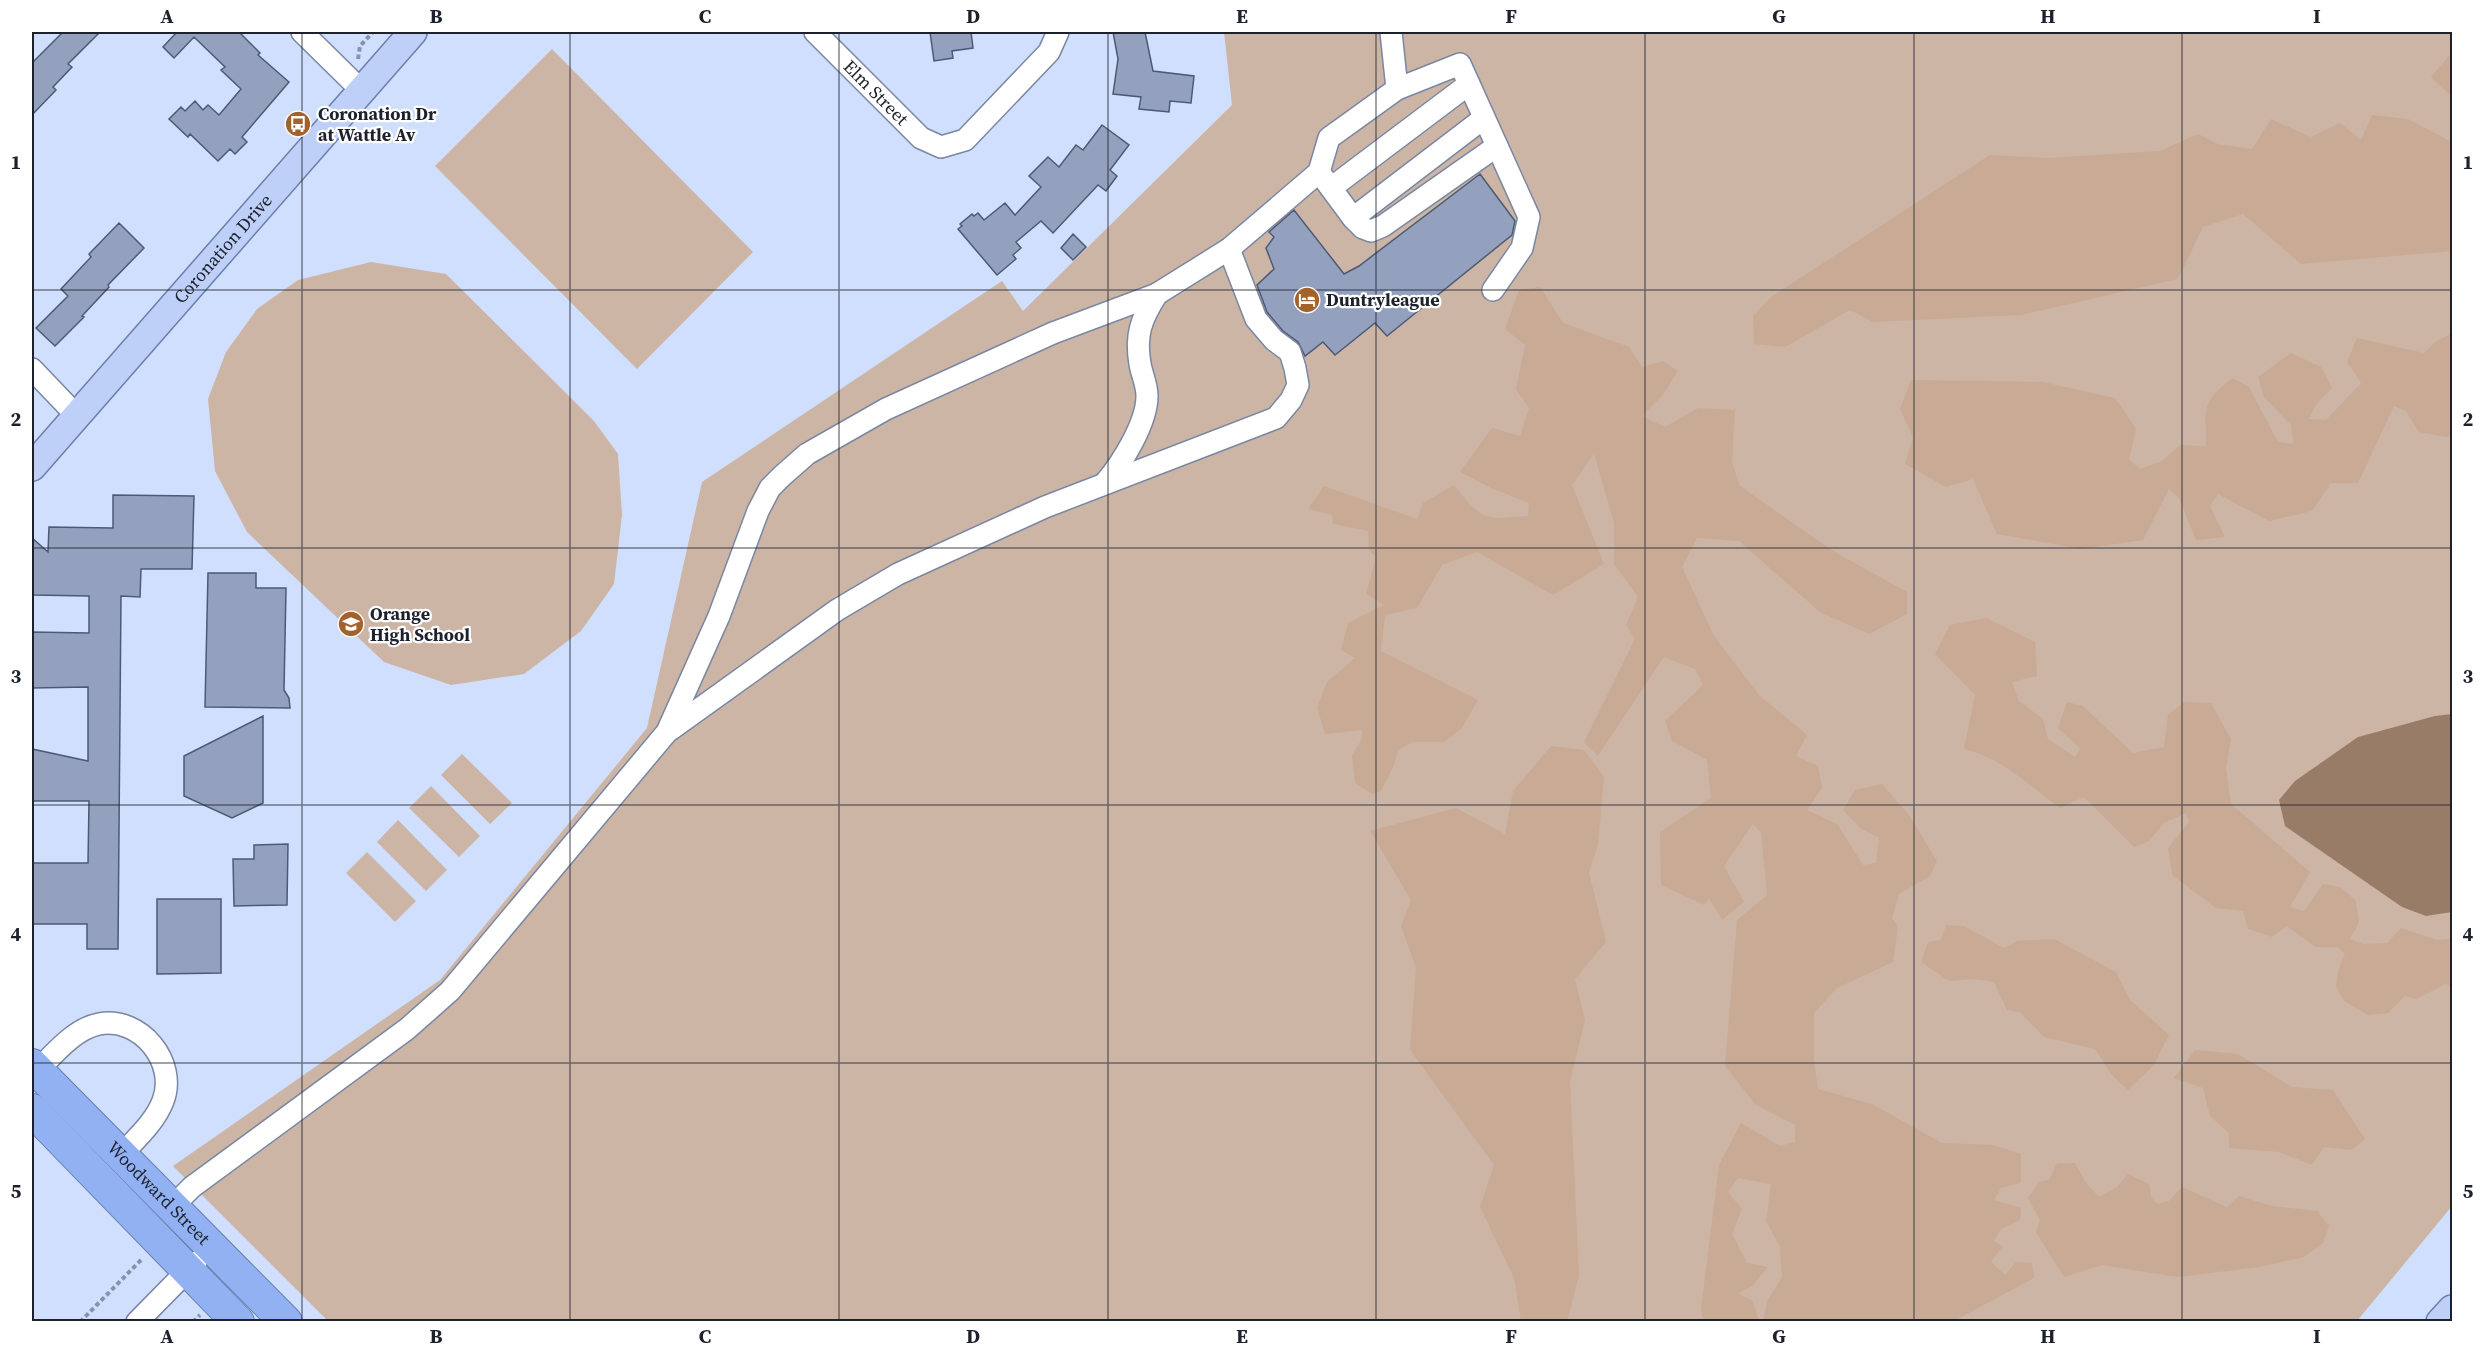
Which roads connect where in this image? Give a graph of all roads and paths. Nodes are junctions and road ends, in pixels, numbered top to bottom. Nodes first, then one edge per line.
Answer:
1 (302, 32) edge
2 (413, 32) edge
3 (815, 32) edge
4 (1058, 32) edge
5 (1391, 32) edge
6 (1048, 42) edge
7 (1469, 84) junction
8 (1397, 89) junction
9 (361, 90) junction
10 (1484, 118) junction
11 (1497, 146) junction
12 (1325, 180) junction
13 (1353, 218) junction
14 (1229, 249) junction
15 (1493, 290) dead end
16 (1157, 294) junction
17 (32, 369) edge
18 (77, 416) junction
19 (32, 467) edge
20 (1105, 483) junction
21 (667, 732) junction
22 (34, 1068) edge
23 (32, 1110) edge
24 (121, 1155) junction
25 (172, 1207) junction
26 (212, 1247) junction
27 (144, 1257) dead end
28 (187, 1271) junction
29 (2452, 1309) edge
30 (80, 1322) edge
31 (137, 1322) edge
32 (238, 1322) edge
33 (286, 1322) edge
34 (2440, 1322) edge

1 - 9 street
2 - 9 main road, Coronation Drive
3 - 6 street, Elm Street
4 - 6 street
5 - 8 street
7 - 8 street
7 - 10 street
7 - 12 street
8 - 12 street
9 - 18 main road, Coronation Drive
10 - 11 street
10 - 13 street
11 - 13 street
11 - 15 street
12 - 13 street
12 - 14 street
14 - 16 street
14 - 20 street
16 - 20 street
16 - 21 street
17 - 18 street
18 - 19 main road, Coronation Drive
20 - 21 street
21 - 25 street
22 - 24 highway, Woodward Street
22 - 24 street
23 - 28 highway, Woodward Street
24 - 25 highway, Woodward Street
25 - 26 highway, Woodward Street
26 - 28 street
26 - 33 highway, Woodward Street
27 - 30 path
28 - 31 street
28 - 32 highway, Woodward Street
29 - 34 main road

